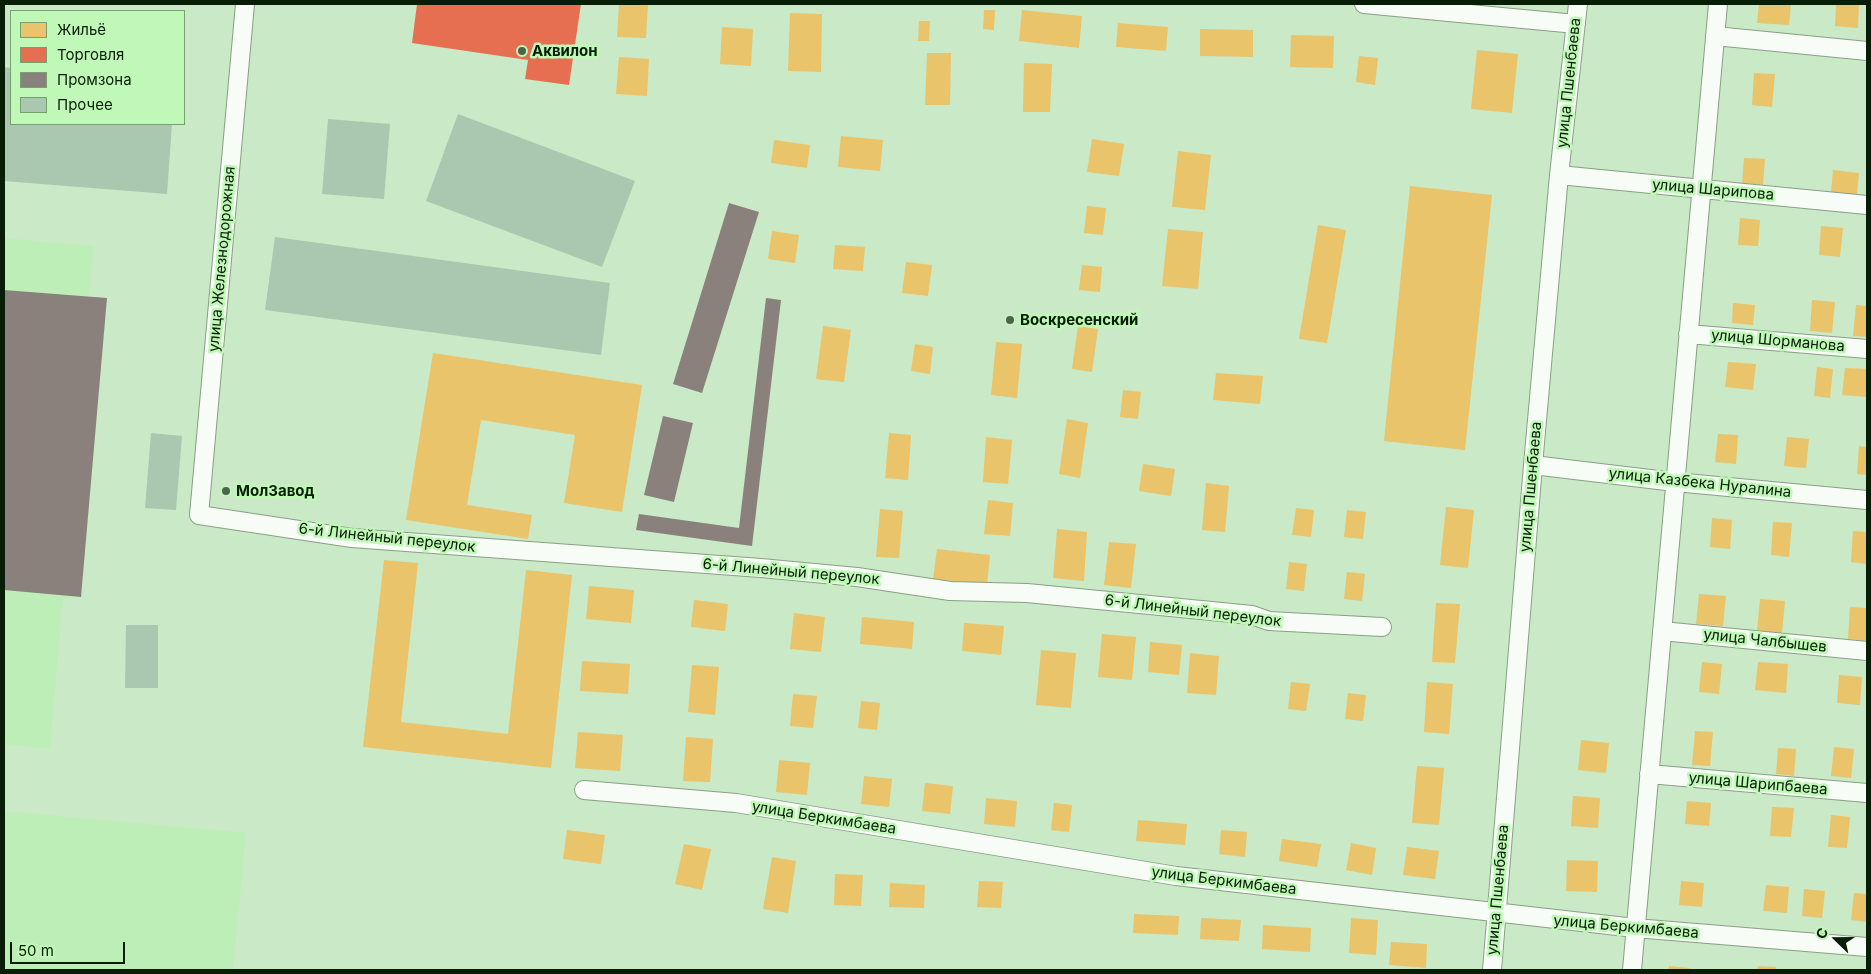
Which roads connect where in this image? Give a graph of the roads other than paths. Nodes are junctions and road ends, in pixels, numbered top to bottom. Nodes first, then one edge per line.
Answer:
1 (245, 4) edge
2 (1364, 4) edge
3 (1578, 4) edge
4 (1718, 4) edge
5 (1576, 24) junction
6 (1715, 36) junction
7 (1867, 51) edge
8 (1559, 175) junction
9 (1701, 189) junction
10 (1867, 205) edge
11 (1688, 334) junction
12 (1867, 349) edge
13 (1533, 465) junction
14 (1675, 482) junction
15 (1867, 500) edge
16 (199, 515) joint
17 (1382, 627) dead end
18 (1662, 631) junction
19 (1867, 651) edge
20 (1649, 774) junction
21 (584, 790) dead end
22 (1867, 793) edge
23 (1496, 914) junction
24 (1635, 928) junction
25 (1867, 947) edge
26 (1492, 970) edge
27 (1632, 970) edge

1 - 16 street, улица Железнодорожная
2 - 5 street
3 - 5 street, улица Пшенбаева
4 - 6 street
5 - 8 street, улица Пшенбаева
6 - 7 street
6 - 9 street
8 - 9 street, улица Шарипова
8 - 13 street, улица Пшенбаева
9 - 10 street, улица Шарипова
9 - 11 street
11 - 12 street, улица Шорманова
11 - 14 street
13 - 14 street, улица Казбека Нуралина
13 - 23 street, улица Пшенбаева
14 - 15 street, улица Казбека Нуралина
14 - 18 street
16 - 17 street, 6-й Линейный переулок
18 - 19 street, улица Чалбышев
18 - 20 street
20 - 22 street, улица Шарипбаева
20 - 24 street
21 - 23 street, улица Беркимбаева
23 - 24 street, улица Беркимбаева
23 - 26 street, улица Пшенбаева
24 - 25 street, улица Беркимбаева
24 - 27 street

